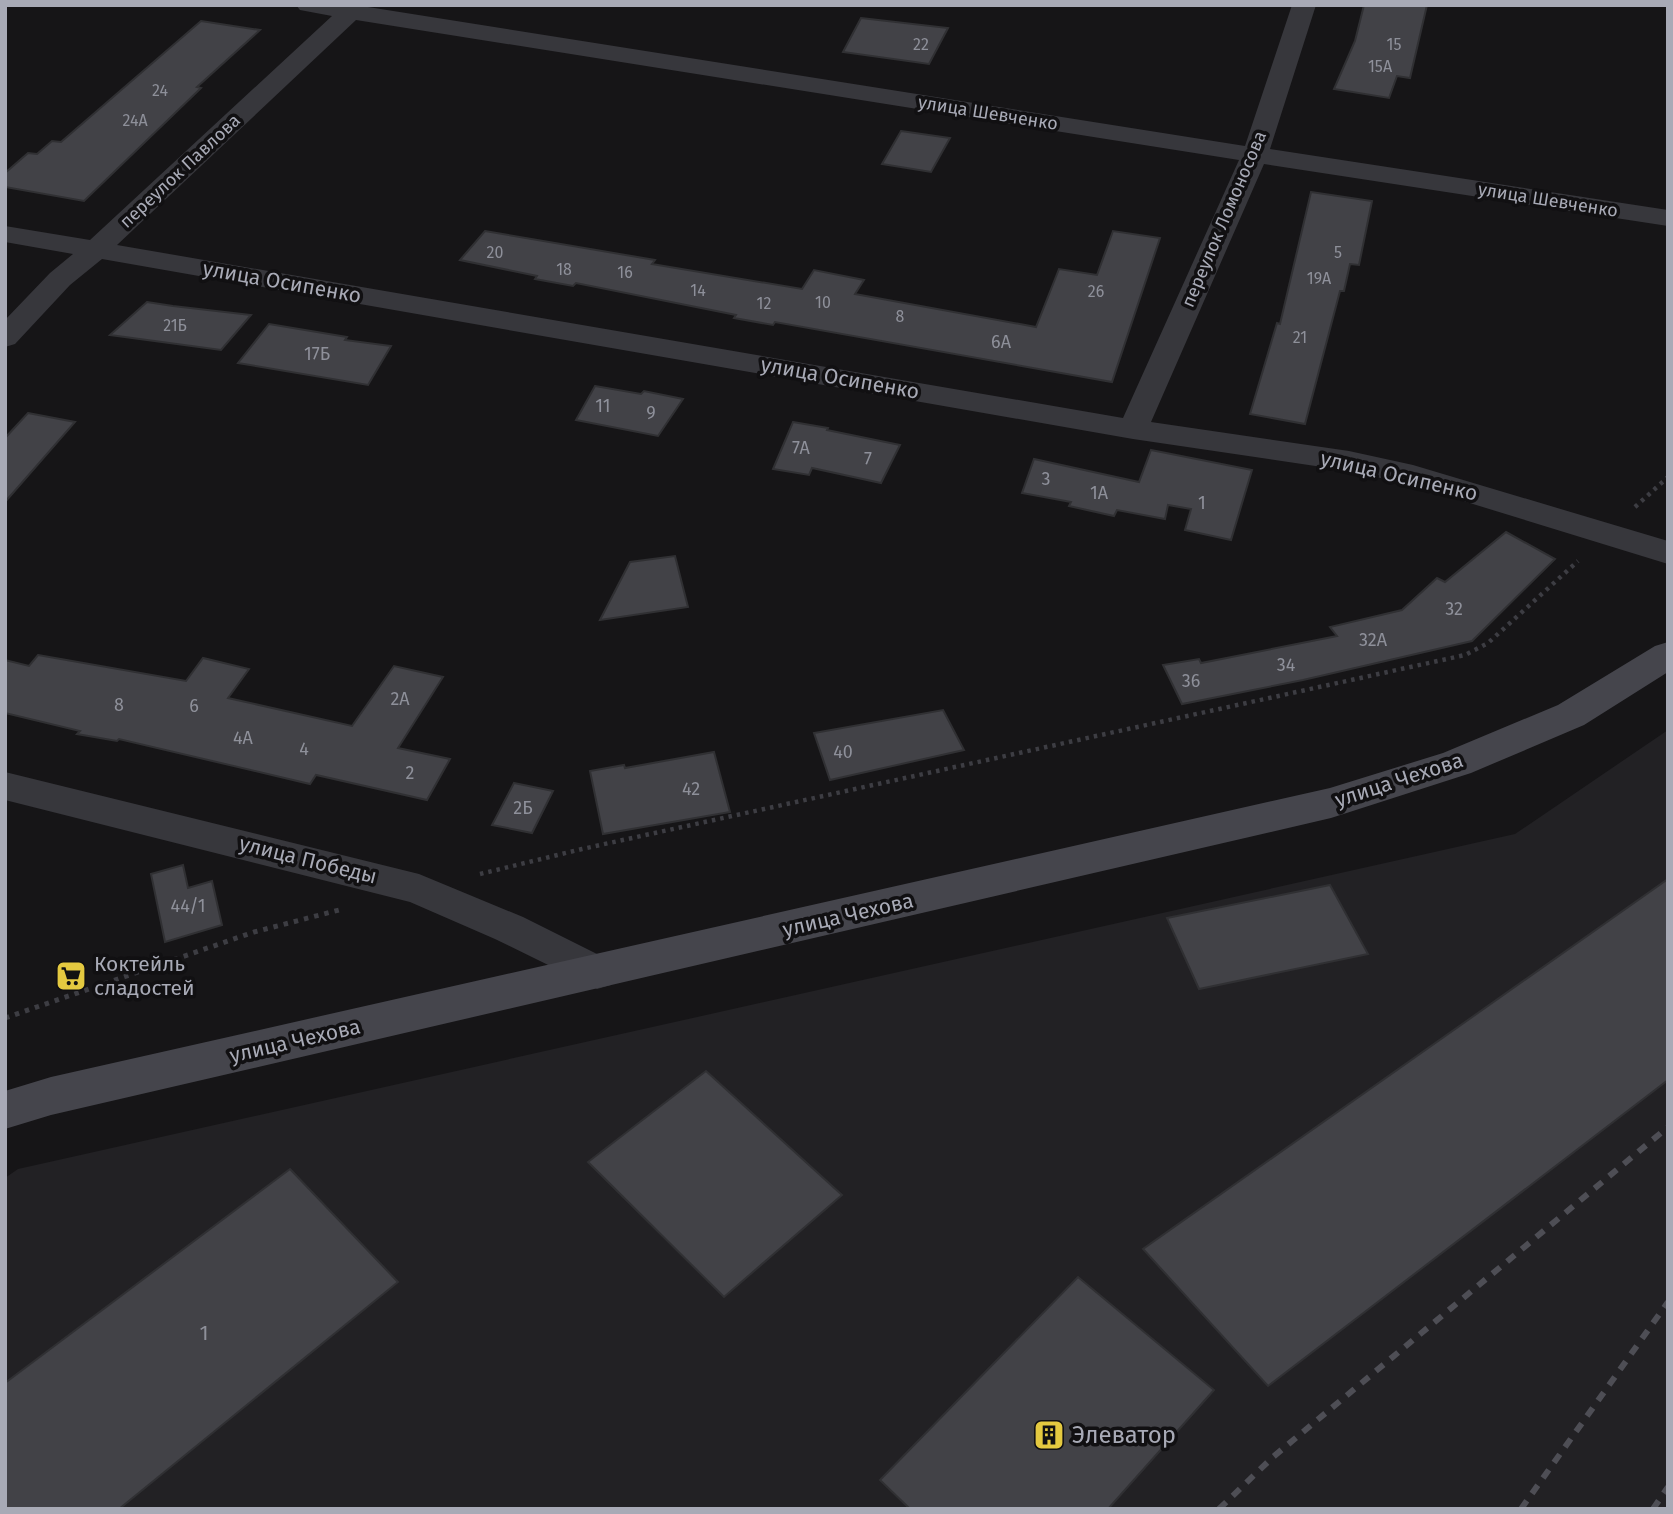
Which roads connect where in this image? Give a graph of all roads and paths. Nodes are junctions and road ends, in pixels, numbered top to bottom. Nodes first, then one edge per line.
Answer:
1 (308, 5) edge
2 (1304, 5) edge
3 (354, 8) edge
4 (1255, 155) junction
5 (1668, 218) edge
6 (5, 234) edge
7 (96, 250) junction
8 (5, 338) edge
9 (1133, 429) junction
10 (1668, 477) edge
11 (1608, 533) junction
12 (1668, 553) edge
13 (1668, 655) edge
14 (5, 786) edge
15 (419, 889) junction
16 (343, 909) dead end
17 (597, 973) junction
18 (5, 1018) edge
19 (5, 1110) edge

1 - 3 street, улица Шевченко
2 - 4 street, переулок Ломоносова
3 - 4 street, улица Шевченко
3 - 7 street, переулок Павлова
4 - 5 street, улица Шевченко
4 - 9 street, переулок Ломоносова
6 - 7 street, улица Осипенко
7 - 8 street, переулок Павлова
7 - 9 street, улица Осипенко
9 - 11 street, улица Осипенко
10 - 11 path
11 - 12 street, улица Осипенко
11 - 15 path
13 - 17 main road, улица Чехова
14 - 15 street, улица Победы
15 - 17 street, улица Победы
16 - 18 path
17 - 19 main road, улица Чехова

